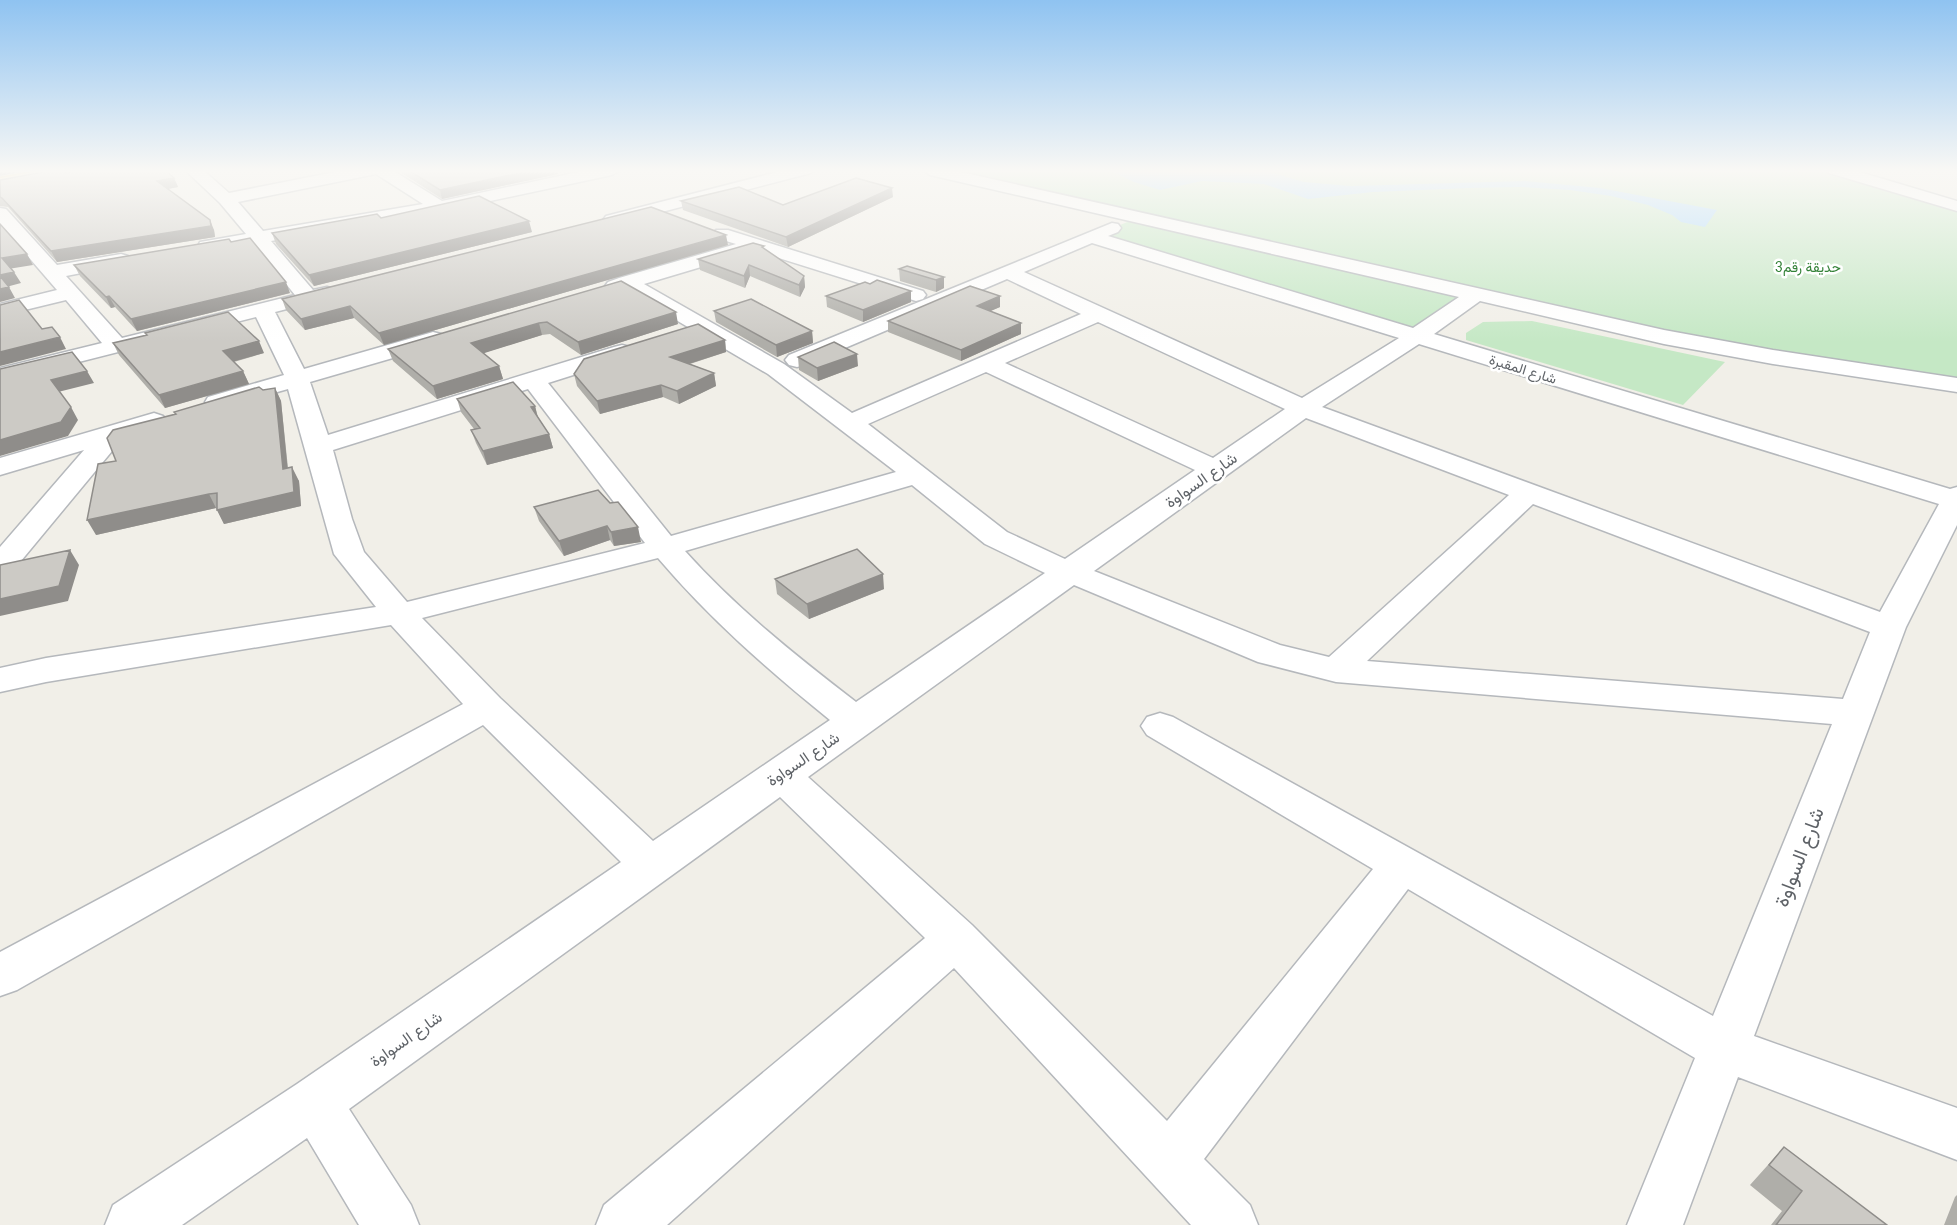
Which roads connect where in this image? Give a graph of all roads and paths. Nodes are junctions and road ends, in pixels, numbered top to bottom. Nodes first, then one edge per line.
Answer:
1 (12, 227) edge
2 (250, 227) edge
3 (318, 227) edge
4 (706, 227) edge
5 (1114, 227) edge
6 (1182, 227) edge
7 (259, 237) junction
8 (1091, 237) junction
9 (754, 245) junction
10 (190, 249) edge
11 (144, 256) edge
12 (52, 272) junction
13 (1007, 272) junction
14 (626, 282) junction
15 (344, 289) edge
16 (592, 292) edge
17 (70, 293) junction
18 (1475, 295) junction
19 (309, 298) junction
20 (937, 302) junction
21 (263, 309) junction
22 (0, 310) edge
23 (1098, 314) junction
24 (704, 326) junction
25 (456, 332) edge
26 (1416, 337) junction
27 (116, 345) junction
28 (986, 363) junction
29 (776, 369) junction
30 (0, 375) edge
31 (297, 378) junction
32 (533, 380) junction
33 (1957, 385) edge
34 (1304, 408) junction
35 (850, 423) junction
36 (112, 434) junction
37 (319, 446) junction
38 (0, 467) edge
39 (1216, 470) junction
40 (917, 475) junction
41 (1528, 493) junction
42 (1955, 504) edge
43 (665, 547) junction
44 (0, 566) edge
45 (1071, 572) junction
46 (399, 614) junction
47 (1889, 627) junction
48 (1336, 670) junction
49 (0, 680) edge
50 (487, 706) junction
51 (1855, 713) junction
52 (858, 722) junction
53 (1160, 726) dead end
54 (780, 774) junction
55 (1403, 863) junction
56 (653, 867) junction
57 (956, 939) junction
58 (0, 974) edge
59 (1725, 1049) junction
60 (315, 1102) junction
61 (1957, 1134) edge
62 (1169, 1161) junction
63 (133, 1225) edge
64 (391, 1225) edge
65 (624, 1225) edge
66 (1230, 1225) edge
67 (1655, 1225) edge

1 - 12 street
2 - 7 street
3 - 7 street
4 - 9 street
5 - 8 street
6 - 18 street
7 - 10 street
7 - 19 street
8 - 13 street
8 - 26 street, شارع المقبرة
9 - 14 street
9 - 20 street
11 - 12 street
12 - 17 street
13 - 20 street
13 - 23 street
14 - 16 street
14 - 24 street
15 - 19 street
17 - 22 street
17 - 27 street
18 - 26 street, شارع السواوة
18 - 33 street
19 - 21 street
20 - 29 street
21 - 27 street
21 - 31 street
23 - 28 street
23 - 34 street
24 - 29 street
24 - 32 street
25 - 31 street
26 - 34 street, شارع السواوة
26 - 42 street, شارع المقبرة
27 - 30 street
28 - 35 street
28 - 39 street
29 - 35 street
31 - 36 street
31 - 37 street
32 - 37 street
32 - 43 street
34 - 39 street, شارع السواوة
34 - 41 street
35 - 40 street
36 - 38 street
36 - 44 street
37 - 46 street
39 - 45 street, شارع السواوة
40 - 43 street
40 - 45 street
41 - 47 street
41 - 48 street
42 - 47 street, شارع السواوة
43 - 46 street
43 - 52 street
45 - 48 street
45 - 52 street, شارع السواوة
46 - 49 street
46 - 50 street
47 - 51 street, شارع السواوة
48 - 51 street
50 - 56 street
50 - 58 street
51 - 59 street, شارع السواوة
52 - 54 street, شارع السواوة
53 - 55 street
54 - 56 street, شارع السواوة
54 - 57 street
55 - 59 street
55 - 62 street
56 - 60 street, شارع السواوة
57 - 62 street
57 - 65 street
59 - 61 street
59 - 67 street, شارع السواوة
60 - 63 street, شارع السواوة
60 - 64 street
62 - 66 street

